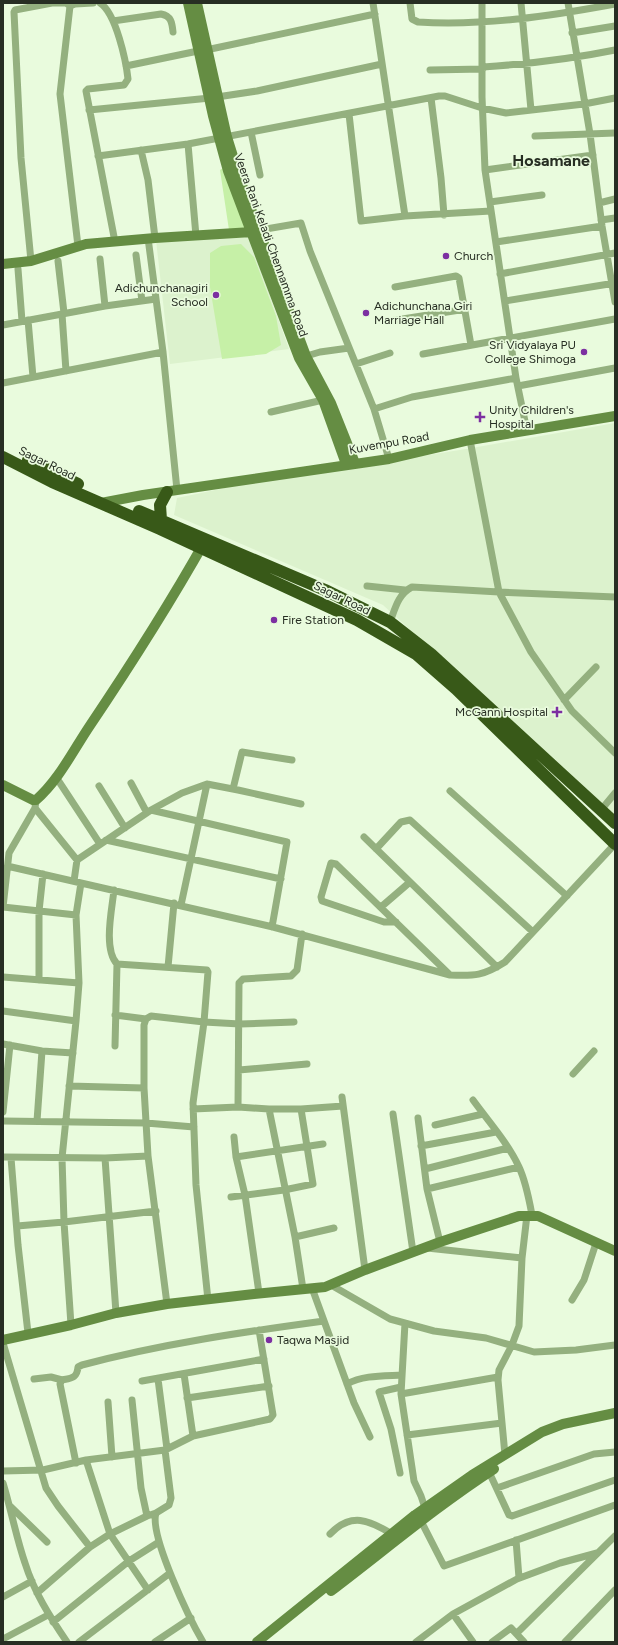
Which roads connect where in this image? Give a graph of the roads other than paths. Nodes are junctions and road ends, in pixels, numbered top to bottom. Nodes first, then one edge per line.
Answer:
1 (93, 3) edge
2 (100, 3) edge
3 (188, 3) edge
4 (196, 3) edge
5 (373, 3) edge
6 (410, 3) edge
7 (482, 3) edge
8 (521, 3) edge
9 (568, 3) edge
10 (68, 4) edge
11 (605, 4) edge
12 (615, 4) edge
13 (569, 13) junction
14 (375, 14) junction
15 (522, 19) junction
16 (113, 21) junction
17 (483, 23) junction
18 (615, 26) edge
19 (173, 32) dead end
20 (572, 33) junction
21 (202, 50) junction
22 (615, 50) edge
23 (576, 58) junction
24 (382, 64) junction
25 (527, 64) junction
26 (126, 66) junction
27 (483, 68) junction
28 (430, 70) dead end
29 (214, 98) junction
30 (431, 98) junction
31 (615, 98) edge
32 (584, 104) junction
33 (388, 106) junction
34 (482, 108) junction
35 (89, 110) junction
36 (532, 110) junction
37 (349, 114) junction
38 (251, 132) junction
39 (615, 133) edge
40 (590, 134) junction
41 (536, 136) dead end
42 (223, 138) junction
43 (188, 144) junction
44 (141, 150) junction
45 (593, 155) junction
46 (98, 156) junction
47 (485, 170) junction
48 (260, 175) dead end
49 (542, 195) dead end
50 (615, 199) edge
51 (490, 202) junction
52 (599, 203) junction
53 (491, 211) junction
54 (444, 215) junction
55 (404, 216) junction
56 (615, 218) edge
57 (602, 223) junction
58 (255, 231) junction
59 (196, 236) junction
60 (152, 238) junction
61 (115, 242) junction
62 (496, 242) junction
63 (78, 246) junction
64 (615, 253) edge
65 (136, 255) dead end
66 (607, 255) junction
67 (100, 259) dead end
68 (31, 261) junction
69 (58, 261) dead end
70 (3, 264) edge
71 (18, 269) dead end
72 (500, 274) junction
73 (614, 283) edge
74 (395, 287) dead end
75 (156, 299) junction
76 (142, 301) junction
77 (505, 301) junction
78 (615, 302) edge
79 (105, 306) junction
80 (466, 308) junction
81 (63, 314) junction
82 (615, 319) edge
83 (25, 320) junction
84 (390, 321) dead end
85 (3, 325) edge
86 (510, 338) junction
87 (471, 346) junction
88 (348, 348) junction
89 (163, 352) junction
90 (390, 353) dead end
91 (423, 354) dead end
92 (302, 357) junction
93 (356, 364) junction
94 (615, 368) edge
95 (66, 371) junction
96 (33, 377) junction
97 (516, 378) junction
98 (3, 383) edge
99 (518, 386) junction
100 (322, 400) junction
101 (374, 409) junction
102 (271, 412) dead end
103 (615, 416) edge
104 (527, 431) junction
105 (470, 440) junction
106 (3, 449) edge
107 (3, 457) edge
108 (389, 459) junction
109 (351, 464) junction
110 (172, 491) junction
111 (107, 502) junction
112 (161, 520) junction
113 (204, 544) junction
114 (367, 586) dead end
115 (405, 590) junction
116 (499, 592) junction
117 (615, 597) edge
118 (390, 622) junction
119 (596, 667) dead end
120 (564, 700) junction
121 (615, 753) edge
122 (292, 760) dead end
123 (56, 777) junction
124 (131, 783) dead end
125 (207, 784) junction
126 (3, 785) edge
127 (99, 786) dead end
128 (233, 789) junction
129 (450, 791) dead end
130 (615, 793) edge
131 (35, 804) junction
132 (301, 804) dead end
133 (601, 810) junction
134 (149, 812) junction
135 (200, 822) junction
136 (615, 822) edge
137 (125, 828) junction
138 (364, 837) dead end
139 (103, 842) junction
140 (615, 844) edge
141 (376, 849) junction
142 (191, 858) junction
143 (77, 860) junction
144 (7, 866) junction
145 (43, 874) junction
146 (281, 879) junction
147 (78, 882) junction
148 (410, 882) junction
149 (114, 890) junction
150 (567, 896) junction
151 (177, 904) junction
152 (3, 907) edge
153 (381, 907) junction
154 (39, 911) junction
155 (76, 914) junction
156 (396, 922) junction
157 (272, 927) junction
158 (533, 932) junction
159 (302, 934) junction
160 (117, 964) junction
161 (168, 967) junction
162 (498, 967) junction
163 (450, 975) junction
164 (3, 977) edge
165 (39, 980) junction
166 (79, 983) junction
167 (3, 1011) edge
168 (115, 1015) junction
169 (146, 1019) junction
170 (76, 1021) junction
171 (204, 1022) junction
172 (294, 1022) dead end
173 (240, 1024) junction
174 (7, 1044) edge
175 (115, 1046) dead end
176 (42, 1051) junction
177 (594, 1052) dead end
178 (73, 1053) junction
179 (307, 1064) dead end
180 (239, 1070) junction
181 (573, 1074) dead end
182 (5, 1076) edge
183 (69, 1086) junction
184 (144, 1088) junction
185 (342, 1097) dead end
186 (473, 1100) dead end
187 (343, 1106) junction
188 (238, 1107) junction
189 (193, 1109) junction
190 (269, 1109) junction
191 (301, 1109) junction
192 (3, 1112) edge
193 (393, 1114) dead end
194 (483, 1114) junction
195 (418, 1118) dead end
196 (3, 1121) edge
197 (37, 1121) junction
198 (64, 1122) junction
199 (146, 1123) junction
200 (435, 1125) dead end
201 (194, 1128) junction
202 (496, 1132) junction
203 (234, 1137) dead end
204 (322, 1144) dead end
205 (308, 1146) junction
206 (422, 1146) junction
207 (508, 1148) junction
208 (277, 1152) junction
209 (148, 1156) junction
210 (3, 1157) edge
211 (236, 1157) junction
212 (11, 1158) junction
213 (62, 1158) junction
214 (105, 1158) junction
215 (519, 1167) junction
216 (425, 1169) junction
217 (426, 1189) junction
218 (284, 1190) junction
219 (245, 1195) junction
220 (231, 1197) dead end
221 (156, 1211) junction
222 (530, 1215) junction
223 (110, 1216) junction
224 (64, 1222) junction
225 (16, 1226) junction
226 (334, 1228) dead end
227 (295, 1237) junction
228 (440, 1242) junction
229 (596, 1243) junction
230 (425, 1248) junction
231 (615, 1251) edge
232 (413, 1252) junction
233 (522, 1258) junction
234 (365, 1270) junction
235 (331, 1285) junction
236 (308, 1289) junction
237 (260, 1293) junction
238 (208, 1300) junction
239 (572, 1300) dead end
240 (167, 1304) junction
241 (116, 1313) junction
242 (324, 1322) junction
243 (405, 1323) junction
244 (71, 1325) junction
245 (259, 1330) junction
246 (28, 1333) junction
247 (3, 1341) edge
248 (512, 1345) junction
249 (614, 1346) edge
250 (264, 1359) junction
251 (184, 1374) junction
252 (402, 1375) junction
253 (498, 1377) junction
254 (34, 1379) dead end
255 (158, 1379) junction
256 (62, 1380) junction
257 (142, 1382) dead end
258 (347, 1384) junction
259 (269, 1386) junction
260 (401, 1391) junction
261 (187, 1398) junction
262 (132, 1400) dead end
263 (108, 1402) dead end
264 (615, 1413) edge
265 (615, 1420) edge
266 (502, 1423) junction
267 (407, 1435) junction
268 (193, 1436) junction
269 (370, 1437) dead end
270 (166, 1450) junction
271 (615, 1452) edge
272 (137, 1454) junction
273 (505, 1455) junction
274 (112, 1457) junction
275 (86, 1460) junction
276 (76, 1463) junction
277 (40, 1470) junction
278 (3, 1471) edge
279 (490, 1472) junction
280 (400, 1473) dead end
281 (615, 1480) edge
282 (3, 1483) edge
283 (497, 1488) junction
284 (615, 1505) edge
285 (10, 1506) junction
286 (424, 1508) junction
287 (156, 1513) junction
288 (147, 1516) junction
289 (421, 1521) junction
290 (110, 1534) junction
291 (330, 1534) dead end
292 (392, 1534) junction
293 (615, 1536) edge
294 (516, 1540) junction
295 (47, 1542) dead end
296 (159, 1542) junction
297 (90, 1547) junction
298 (597, 1553) junction
299 (129, 1561) junction
300 (170, 1573) junction
301 (519, 1578) junction
302 (32, 1581) junction
303 (148, 1590) junction
304 (615, 1590) edge
305 (37, 1593) junction
306 (3, 1597) edge
307 (453, 1614) junction
308 (48, 1615) junction
309 (191, 1618) junction
310 (53, 1622) junction
311 (516, 1633) junction
312 (3, 1639) edge
313 (67, 1642) edge
314 (79, 1642) edge
315 (155, 1642) edge
316 (203, 1642) edge
317 (257, 1642) edge
318 (267, 1642) edge
319 (416, 1642) edge
320 (472, 1642) edge
321 (492, 1642) edge
322 (524, 1642) edge
323 (565, 1642) edge

1 - 10 street
2 - 16 street
3 - 21 street
4 - 21 street
5 - 14 street
6 - 17 street
7 - 17 street
8 - 15 street
9 - 13 street
10 - 63 street
10 - 68 street
11 - 12 street
11 - 13 street
13 - 15 street
13 - 20 street
14 - 21 street
14 - 24 street
15 - 17 street
15 - 25 street
16 - 19 street
16 - 26 street
17 - 27 street
18 - 20 street
20 - 23 street
21 - 26 street
21 - 29 street, Veera Rani Keladi Chennamma Road
22 - 23 street
23 - 25 street
23 - 32 street
24 - 29 street
24 - 33 street
25 - 27 street
25 - 36 street
26 - 35 street
27 - 28 street
27 - 34 street
29 - 35 street
29 - 42 street, Veera Rani Keladi Chennamma Road
30 - 33 street
30 - 34 street
30 - 54 street
31 - 32 street
32 - 36 street
32 - 40 street
33 - 37 street
33 - 55 street
34 - 36 street
34 - 47 street
35 - 46 street
37 - 38 street
37 - 55 street
38 - 42 street
38 - 48 street
39 - 40 street
40 - 41 street
40 - 45 street
42 - 43 street
42 - 58 street, Veera Rani Keladi Chennamma Road
43 - 44 street
43 - 59 street
44 - 46 street
44 - 60 street
45 - 47 street
45 - 52 street
46 - 61 street
47 - 51 street
49 - 51 street
50 - 52 street
51 - 53 street
52 - 57 street
53 - 54 street
53 - 62 street
54 - 55 street
56 - 57 street
57 - 62 street
57 - 66 street
58 - 59 street
58 - 88 street
58 - 92 street, Veera Rani Keladi Chennamma Road
59 - 60 street
60 - 61 street
60 - 75 street
61 - 63 street
62 - 72 street
63 - 68 street
64 - 66 street
65 - 76 street
66 - 72 street
66 - 73 street
67 - 79 street
68 - 70 street
69 - 81 street
71 - 83 street
72 - 77 street
73 - 77 street
73 - 78 street
74 - 80 street
75 - 76 street
75 - 89 street
76 - 79 street
77 - 86 street
79 - 81 street
80 - 84 street
80 - 87 street
81 - 83 street
81 - 95 street
82 - 86 street
83 - 85 street
83 - 96 street
86 - 87 street
86 - 97 street
87 - 91 street
88 - 92 street
88 - 93 street
89 - 95 street
89 - 110 street
90 - 93 street
92 - 100 street, Veera Rani Keladi Chennamma Road
92 - 109 street
93 - 101 street
94 - 99 street
95 - 96 street
96 - 98 street
97 - 99 street
97 - 101 street
99 - 104 street
100 - 102 street
100 - 109 street, Veera Rani Keladi Chennamma Road
101 - 108 street
103 - 104 street, Kuvempu Road
104 - 105 street, Kuvempu Road
105 - 108 street, Kuvempu Road
105 - 116 street
106 - 111 highway, Sagar Road
107 - 111 highway, Sagar Road
108 - 109 street, Kuvempu Road
109 - 110 street, Kuvempu Road
110 - 111 street, Kuvempu Road
110 - 112 highway
111 - 112 highway, Sagar Road
111 - 113 highway, Sagar Road
112 - 113 highway, Sagar Road
113 - 118 highway, Sagar Road
113 - 123 street
113 - 140 highway, Sagar Road
114 - 115 street
115 - 116 street
115 - 118 street
116 - 117 street
116 - 120 street
118 - 133 highway, Sagar Road
119 - 120 street
120 - 121 street
122 - 128 street
123 - 131 street
123 - 139 street
124 - 134 street
125 - 128 street
125 - 134 street
125 - 135 street
126 - 131 street
127 - 137 street
128 - 132 street
129 - 150 street
130 - 133 street
131 - 143 street
131 - 144 street
133 - 136 highway, Sagar Road
134 - 135 street
134 - 137 street
135 - 142 street
135 - 146 street
137 - 139 street
138 - 141 street
139 - 142 street
139 - 143 street
140 - 150 street
141 - 148 street
141 - 158 street
142 - 146 street
142 - 151 street
143 - 147 street
144 - 145 street
144 - 152 street
145 - 147 street
145 - 154 street
146 - 157 street
147 - 149 street
147 - 155 street
148 - 153 street
148 - 162 street
149 - 151 street
149 - 160 street
150 - 158 street
151 - 157 street
151 - 161 street
152 - 154 street
153 - 156 street
153 - 156 street
154 - 155 street
154 - 165 street
155 - 166 street
156 - 163 street
157 - 159 street
158 - 162 street
159 - 163 street
159 - 173 street
160 - 161 street
160 - 168 street
161 - 171 street
162 - 163 street
164 - 165 street
165 - 166 street
166 - 170 street
167 - 170 street
168 - 169 street
168 - 175 street
169 - 171 street
169 - 184 street
170 - 178 street
171 - 173 street
171 - 189 street
172 - 173 street
173 - 180 street
174 - 176 street
174 - 182 street
176 - 178 street
176 - 197 street
177 - 181 street
178 - 183 street
179 - 180 street
180 - 188 street
182 - 192 street
183 - 184 street
183 - 198 street
184 - 199 street
185 - 187 street
186 - 194 street
187 - 191 street
187 - 234 street
188 - 189 street
188 - 190 street
189 - 201 street
190 - 191 street
190 - 208 street
191 - 205 street
193 - 232 street
194 - 200 street
194 - 202 street
195 - 206 street
196 - 197 street
197 - 198 street
198 - 199 street
198 - 213 street
199 - 201 street
199 - 209 street
201 - 238 street
202 - 206 street
202 - 207 street
203 - 211 street
204 - 205 street
205 - 208 street
205 - 218 street
206 - 216 street
207 - 215 street
207 - 216 street
208 - 211 street
208 - 218 street
209 - 214 street
209 - 221 street
210 - 212 street
211 - 219 street
212 - 213 street
212 - 225 street
213 - 214 street
213 - 224 street
214 - 223 street
215 - 217 street
215 - 222 street
216 - 217 street
217 - 228 street
218 - 219 street
218 - 227 street
219 - 220 street
219 - 237 street
221 - 223 street
221 - 240 street
222 - 228 street
222 - 229 street
222 - 233 street
223 - 224 street
223 - 241 street
224 - 225 street
224 - 244 street
225 - 246 street
226 - 227 street
227 - 236 street
228 - 230 street
229 - 231 street
229 - 239 street
230 - 232 street
230 - 233 street
232 - 234 street
233 - 248 street
234 - 235 street
235 - 236 street
235 - 243 street
236 - 237 street
236 - 242 street
237 - 238 street
238 - 240 street
240 - 241 street
241 - 244 street
242 - 245 street
242 - 258 street
243 - 248 street
243 - 252 street
244 - 246 street
245 - 250 street
245 - 256 street
246 - 247 street
247 - 277 street
248 - 249 street
248 - 253 street
250 - 251 street
250 - 259 street
251 - 255 street
251 - 261 street
252 - 258 street
252 - 260 street
253 - 260 street
253 - 266 street
254 - 256 street
255 - 257 street
255 - 270 street
256 - 276 street
258 - 269 street
259 - 261 street
259 - 268 street
260 - 267 street
260 - 280 street
261 - 268 street
262 - 272 street
263 - 274 street
264 - 273 street
265 - 279 street
266 - 267 street
266 - 273 street
267 - 286 street
268 - 270 street
270 - 272 street
270 - 287 street
271 - 283 street
272 - 274 street
272 - 288 street
273 - 286 street
274 - 275 street
275 - 276 street
275 - 290 street
276 - 277 street
277 - 278 street
277 - 297 street
279 - 283 street
279 - 289 street
281 - 283 street
282 - 285 street
284 - 294 street
285 - 295 street
285 - 302 street
286 - 292 street
287 - 288 street
287 - 296 street
288 - 290 street
289 - 294 street
289 - 318 street
290 - 297 street
290 - 299 street
291 - 292 street
292 - 317 street
293 - 298 street
294 - 301 street
296 - 299 street
296 - 300 street
297 - 305 street
298 - 301 street
298 - 311 street
299 - 303 street
299 - 310 street
300 - 303 street
300 - 309 street
301 - 307 street
302 - 305 street
302 - 306 street
303 - 314 street
304 - 323 street
305 - 308 street
307 - 319 street
307 - 320 street
308 - 310 street
308 - 312 street
309 - 315 street
309 - 316 street
310 - 313 street
311 - 321 street
311 - 322 street

